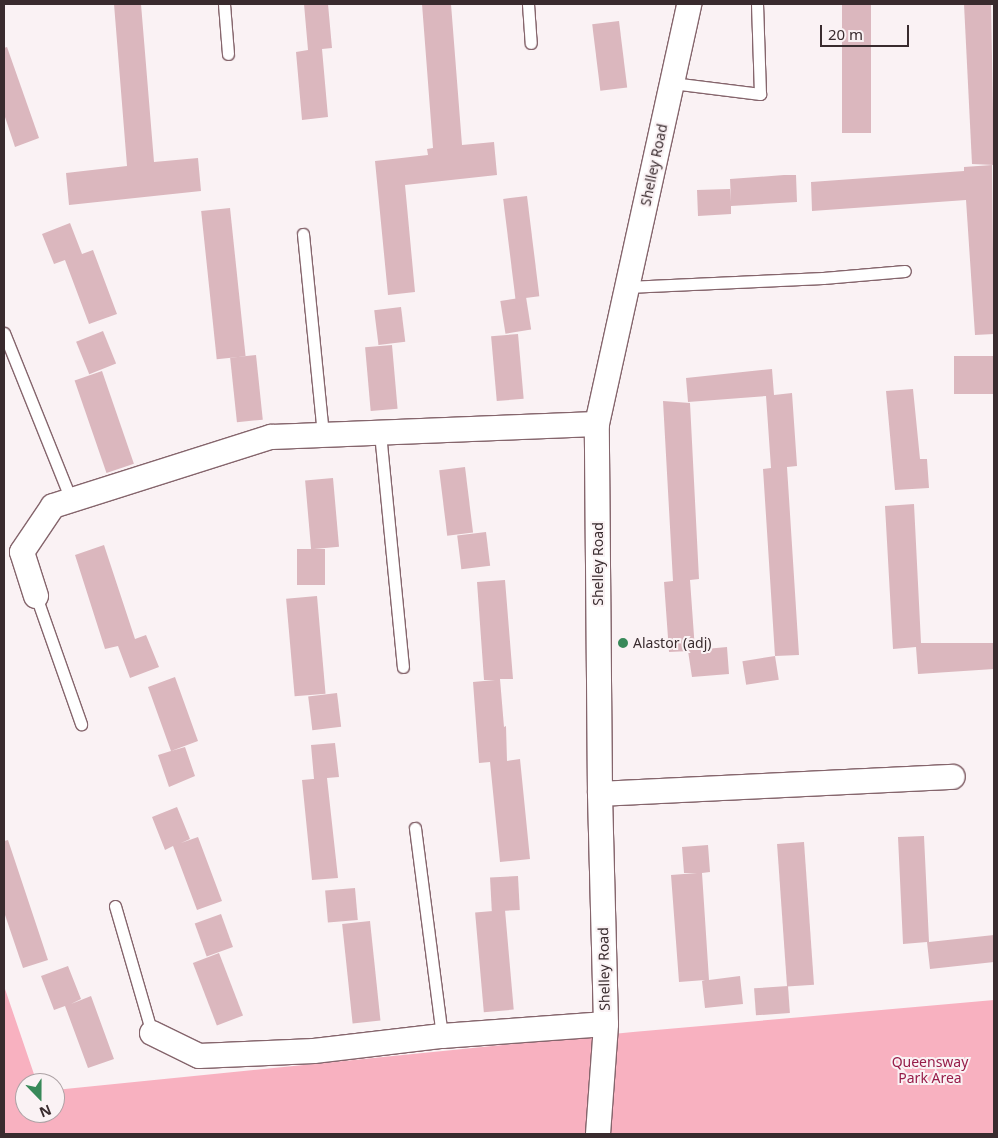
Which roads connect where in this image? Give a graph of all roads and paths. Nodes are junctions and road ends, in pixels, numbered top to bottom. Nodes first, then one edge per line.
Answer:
1 (224, 4) edge
2 (528, 4) edge
3 (689, 4) edge
4 (757, 4) edge
5 (531, 43) dead end
6 (228, 54) dead end
7 (672, 83) junction
8 (303, 234) dead end
9 (904, 271) dead end
10 (627, 287) junction
11 (4, 333) edge
12 (597, 424) junction
13 (380, 433) junction
14 (324, 435) junction
15 (71, 500) junction
16 (36, 596) joint
17 (402, 667) dead end
18 (81, 724) dead end
19 (954, 777) dead end
20 (600, 794) junction
21 (415, 828) dead end
22 (115, 906) dead end
23 (606, 1024) junction
24 (152, 1033) joint
25 (442, 1036) junction
26 (598, 1134) edge

1 - 6 lane
2 - 5 lane
3 - 7 street, Shelley Road
4 - 7 lane
7 - 10 street, Shelley Road
8 - 14 lane
9 - 10 lane
10 - 12 street, Shelley Road
11 - 15 lane
12 - 13 street
12 - 20 street, Shelley Road
13 - 14 street
13 - 17 lane
14 - 15 street
15 - 16 street
16 - 18 lane
19 - 20 street
20 - 23 street, Shelley Road
21 - 25 lane
22 - 24 lane
23 - 25 street
23 - 26 street, Shelley Road
24 - 25 street

